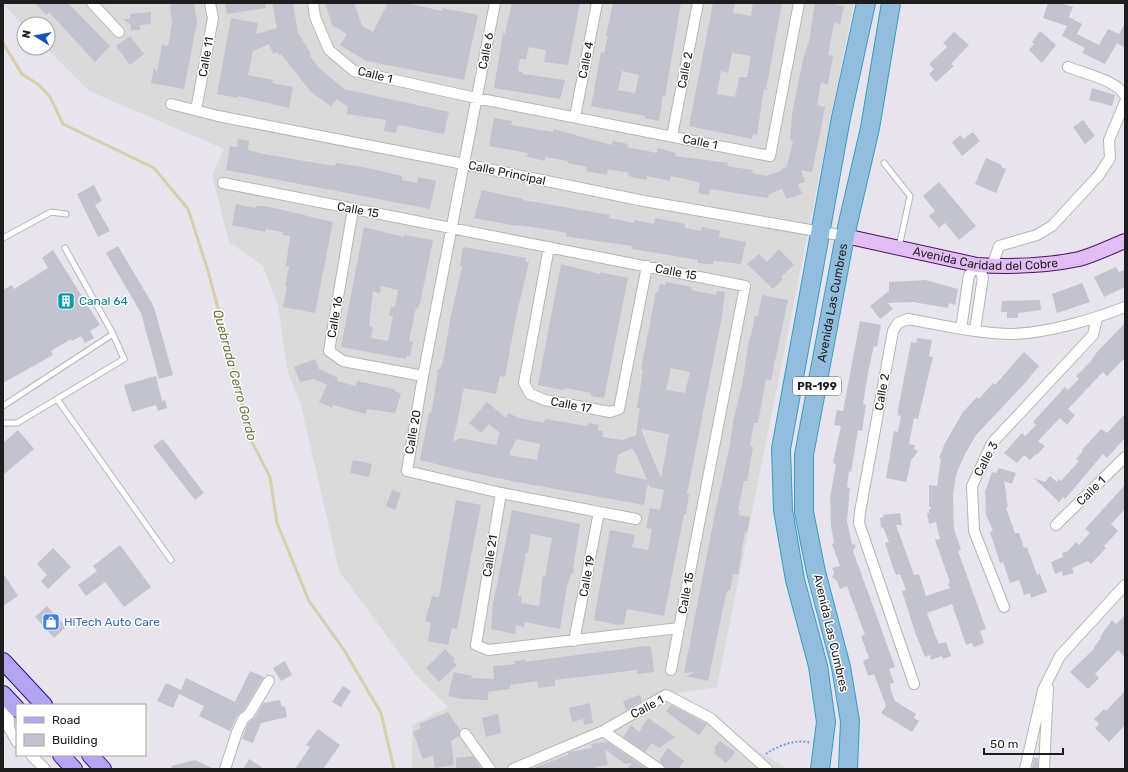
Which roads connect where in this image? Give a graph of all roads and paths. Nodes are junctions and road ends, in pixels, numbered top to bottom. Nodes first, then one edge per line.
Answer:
1 (92, 3) edge
2 (210, 3) edge
3 (313, 3) edge
4 (493, 3) edge
5 (597, 3) edge
6 (698, 3) edge
7 (799, 3) edge
8 (866, 3) edge
9 (891, 3) edge
10 (120, 32) dead end
11 (1068, 67) dead end
12 (1125, 96) edge
13 (476, 98) junction
14 (1125, 102) edge
15 (171, 104) dead end
16 (196, 110) junction
17 (575, 117) junction
18 (672, 136) junction
19 (884, 163) dead end
20 (464, 164) junction
21 (223, 183) dead end
22 (353, 209) junction
23 (66, 214) dead end
24 (451, 228) junction
25 (820, 231) junction
26 (845, 236) junction
27 (3, 238) edge
28 (1125, 241) edge
29 (549, 247) junction
30 (65, 248) dead end
31 (899, 248) junction
32 (977, 265) junction
33 (647, 266) junction
34 (992, 266) junction
35 (1125, 307) edge
36 (1097, 318) junction
37 (961, 328) junction
38 (975, 330) junction
39 (113, 334) junction
40 (423, 376) junction
41 (58, 399) junction
42 (3, 406) edge
43 (3, 423) edge
44 (1125, 457) edge
45 (501, 493) junction
46 (599, 512) junction
47 (636, 519) dead end
48 (1056, 525) dead end
49 (171, 560) dead end
50 (1125, 585) edge
51 (1004, 607) dead end
52 (679, 628) junction
53 (574, 641) junction
54 (3, 662) edge
55 (671, 670) dead end
56 (1049, 678) junction
57 (269, 682) dead end
58 (914, 684) dead end
59 (9, 701) edge
60 (43, 704) edge
61 (603, 731) junction
62 (465, 734) dead end
63 (16, 740) edge
64 (823, 747) junction
65 (32, 756) edge
66 (62, 756) edge
67 (91, 756) edge
68 (756, 760) junction
69 (45, 769) edge
70 (74, 769) edge
71 (103, 769) edge
72 (225, 769) edge
73 (490, 769) edge
74 (513, 769) edge
75 (659, 769) edge
76 (767, 769) edge
77 (820, 769) edge
78 (848, 769) edge
79 (1025, 769) edge
80 (1044, 769) edge

1 - 10 street
2 - 16 street, Calle 11
3 - 13 street, Calle 1
4 - 13 street, Calle 6
5 - 17 street, Calle 4
6 - 18 street, Calle 2
7 - 18 street, Calle 1
8 - 25 highway, Avenida Las Cumbres / PR-199
9 - 26 highway, Avenida Las Cumbres / PR-199
11 - 12 street
13 - 17 street, Calle 1
13 - 20 street
14 - 34 street
15 - 16 street, Calle Principal
16 - 20 street, Calle Principal
17 - 18 street, Calle 1
19 - 31 lane
20 - 24 street, Calle 20
20 - 25 street, Calle Principal
21 - 22 street, Calle 15
22 - 24 street, Calle 15
22 - 40 street, Calle 16
23 - 27 lane
24 - 29 street, Calle 15
24 - 40 street, Calle 20
25 - 26 street, Calle Principal
25 - 64 highway, Avenida Las Cumbres / PR-199
26 - 31 street, Avenida Caridad del Cobre
26 - 78 highway, Avenida Las Cumbres / PR-199
28 - 34 street, Avenida Caridad del Cobre
29 - 33 street, Calle 15
29 - 33 street, Calle 17
30 - 39 lane
31 - 32 street, Avenida Caridad del Cobre
32 - 34 street, Avenida Caridad del Cobre
32 - 37 street
32 - 38 street
33 - 52 street, Calle 15
35 - 36 street, Calle 2
36 - 38 street, Calle 2
36 - 51 street, Calle 3
37 - 38 street, Calle 2
37 - 58 street, Calle 2
39 - 41 lane
39 - 42 lane
40 - 45 street, Calle 20
41 - 43 lane
41 - 49 lane
44 - 48 street, Calle 1
45 - 46 street, Calle 20
45 - 53 street, Calle 21
46 - 47 street, Calle 20
46 - 53 street, Calle 19
50 - 56 street
52 - 53 street
52 - 55 street, Calle 15
54 - 60 main road
56 - 79 street
56 - 80 street
57 - 72 street
59 - 63 street
61 - 68 street, Calle 1
61 - 74 street, Calle 1
61 - 75 street
62 - 73 street
64 - 68 path
64 - 77 highway, Avenida Las Cumbres / PR-199
65 - 69 street
66 - 70 main road
67 - 71 main road
68 - 76 street, Calle 1

